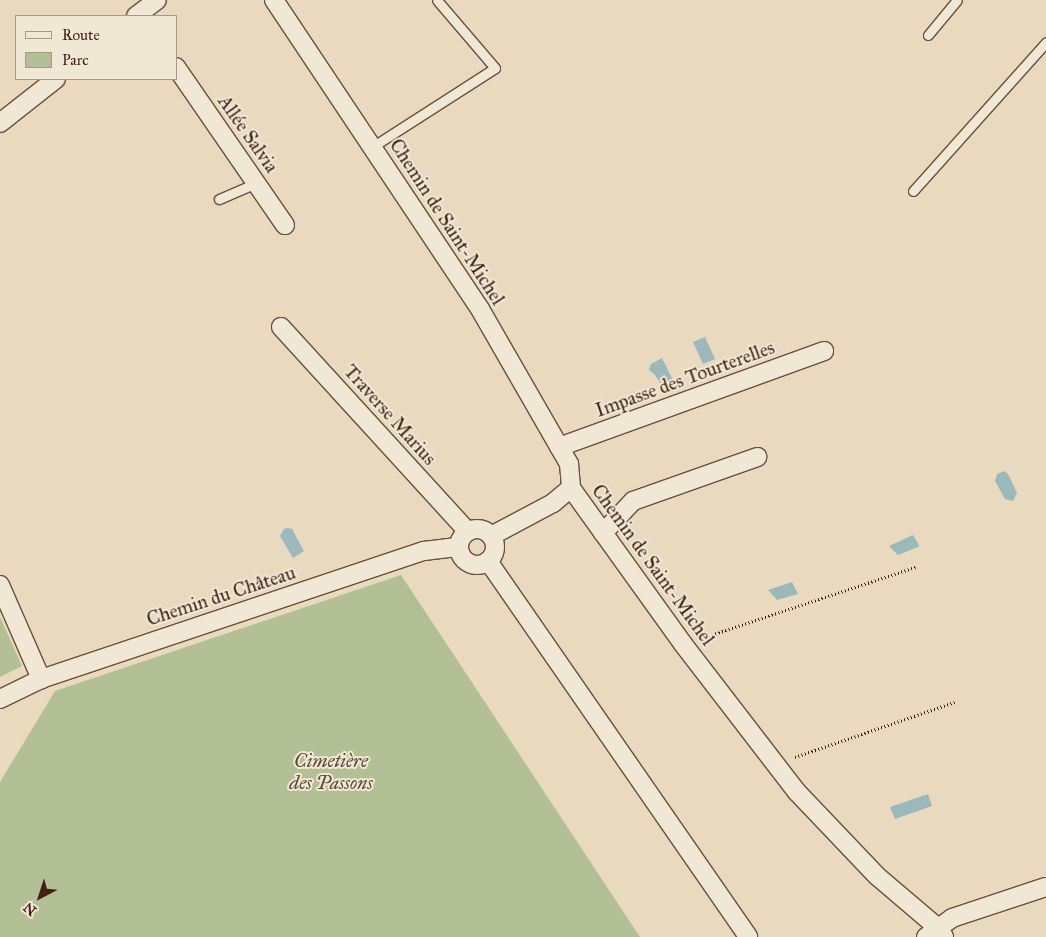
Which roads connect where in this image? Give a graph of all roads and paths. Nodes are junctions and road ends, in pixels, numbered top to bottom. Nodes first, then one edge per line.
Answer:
1 (157, 0) edge
2 (274, 0) edge
3 (437, 0) edge
4 (957, 0) edge
5 (139, 15) edge
6 (928, 35) dead end
7 (1046, 42) edge
8 (178, 70) edge
9 (55, 80) edge
10 (0, 123) edge
11 (372, 147) junction
12 (256, 183) junction
13 (913, 191) dead end
14 (219, 199) dead end
15 (285, 225) dead end
16 (281, 327) dead end
17 (824, 351) dead end
18 (559, 447) junction
19 (757, 457) dead end
20 (571, 488) junction
21 (468, 532) junction
22 (603, 533) junction
23 (491, 536) junction
24 (459, 547) junction
25 (488, 561) junction
26 (915, 567) dead end
27 (0, 585) edge
28 (683, 644) junction
29 (41, 679) junction
30 (0, 698) edge
31 (955, 702) dead end
32 (776, 764) junction
33 (1046, 887) edge
34 (936, 934) edge
35 (748, 937) edge

1 - 5 street
2 - 11 street, Chemin de Saint-Michel
3 - 11 lane
4 - 6 lane
7 - 13 lane
8 - 12 street, Allée Salvia
9 - 10 street
11 - 18 street, Chemin de Saint-Michel
12 - 14 lane
12 - 15 street, Allée Salvia
16 - 21 street, Traverse Marius
17 - 18 street, Impasse des Tourterelles
18 - 20 street, Chemin de Saint-Michel
19 - 22 street
20 - 22 street, Chemin de Saint-Michel
20 - 23 street
21 - 23 street
21 - 24 street
22 - 28 street, Chemin de Saint-Michel
23 - 25 street
24 - 25 street
24 - 29 street, Chemin du Château
25 - 35 street
26 - 28 path
27 - 29 street
28 - 32 street, Chemin de Saint-Michel
29 - 30 street, Chemin du Château
31 - 32 path
32 - 34 street, Chemin de Saint-Michel
33 - 34 street

